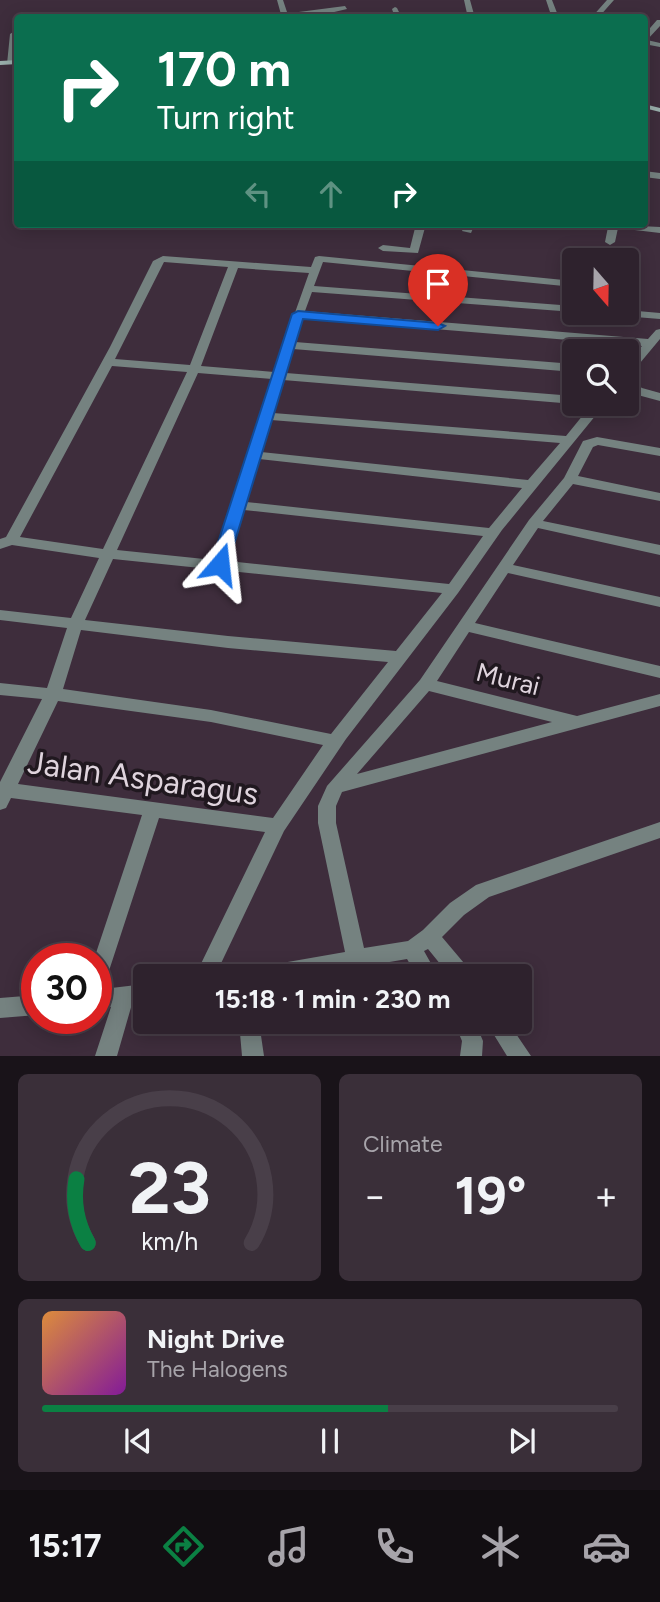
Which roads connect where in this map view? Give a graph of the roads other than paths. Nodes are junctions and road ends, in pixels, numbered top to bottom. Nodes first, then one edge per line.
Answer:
1 (611, 0) edge
2 (345, 8) dead end
3 (395, 9) dead end
4 (295, 13) dead end
5 (326, 14) edge
6 (397, 14) edge
7 (598, 14) edge
8 (660, 22) edge
9 (14, 34) edge
10 (648, 36) edge
11 (14, 62) edge
12 (0, 63) edge
13 (420, 228) edge
14 (613, 228) edge
15 (610, 242) dead end
16 (383, 248) dead end
17 (234, 264) junction
18 (315, 270) junction
19 (562, 283) edge
20 (310, 289) junction
21 (562, 309) edge
22 (298, 314) junction
23 (639, 314) edge
24 (660, 316) edge
25 (660, 332) edge
26 (651, 343) junction
27 (289, 345) junction
28 (639, 357) edge
29 (106, 362) junction
30 (195, 367) junction
31 (562, 367) edge
32 (279, 375) junction
33 (639, 391) edge
34 (660, 397) edge
35 (562, 399) edge
36 (266, 416) junction
37 (588, 416) edge
38 (567, 440) junction
39 (660, 452) edge
40 (254, 455) junction
41 (570, 479) junction
42 (533, 485) junction
43 (660, 498) edge
44 (238, 505) junction
45 (534, 523) junction
46 (493, 533) junction
47 (5, 542) edge
48 (660, 550) edge
49 (107, 554) junction
50 (220, 564) junction
51 (505, 569) junction
52 (453, 589) junction
53 (660, 602) edge
54 (0, 615) edge
55 (76, 623) junction
56 (464, 626) junction
57 (401, 657) junction
58 (660, 672) edge
59 (426, 684) junction
60 (0, 690) edge
61 (53, 694) junction
62 (660, 700) edge
63 (578, 722) junction
64 (336, 742) junction
65 (336, 786) junction
66 (2, 794) edge
67 (153, 809) junction
68 (277, 826) junction
69 (660, 830) edge
70 (430, 936) junction
71 (109, 943) edge
72 (412, 949) junction
73 (357, 960) junction
74 (211, 964) edge
75 (332, 964) edge
76 (421, 964) edge
77 (452, 964) edge
78 (133, 996) edge
79 (112, 998) edge
80 (124, 998) junction
81 (21, 1006) edge
82 (0, 1008) edge
83 (250, 1034) edge
84 (470, 1034) edge
85 (504, 1034) edge
86 (106, 1056) edge
87 (253, 1056) edge
88 (471, 1056) edge
89 (520, 1056) edge

1 - 7 street
2 - 5 street
3 - 6 street
4 - 5 street
8 - 10 street
9 - 11 street
11 - 12 main road
13 - 16 street
14 - 15 street
17 - 18 street
17 - 29 street
17 - 30 street
18 - 19 street
18 - 20 street
20 - 21 street
20 - 22 street
22 - 26 street
22 - 27 street
23 - 24 street
25 - 26 street
26 - 28 street
27 - 31 street
27 - 32 street
29 - 30 street
29 - 47 street
30 - 32 street
30 - 49 street
32 - 35 street
32 - 36 street
33 - 34 street
36 - 38 street
36 - 40 street
37 - 38 street
38 - 42 street
39 - 41 street
40 - 42 street
40 - 44 street
41 - 43 street
41 - 45 street
42 - 46 street
44 - 46 street
44 - 50 street
45 - 48 street
45 - 51 street
46 - 52 street
47 - 49 street
49 - 50 street
49 - 55 street
50 - 52 street
51 - 53 street
51 - 56 street
52 - 57 street
54 - 55 street
55 - 57 street
55 - 61 street
56 - 58 street
56 - 59 street
57 - 64 street
59 - 63 street, Murai
59 - 65 street
60 - 61 street
61 - 64 street
61 - 66 street
62 - 63 street
63 - 65 street
64 - 68 street
65 - 73 street
66 - 67 street, Jalan Asparagus
67 - 68 street, Jalan Asparagus
67 - 71 street
68 - 74 street
69 - 70 street
70 - 72 street
70 - 77 street
72 - 73 street
72 - 76 street
73 - 75 street
78 - 80 street
79 - 80 street
80 - 86 street
81 - 82 street
83 - 87 street
84 - 88 street
85 - 89 street

